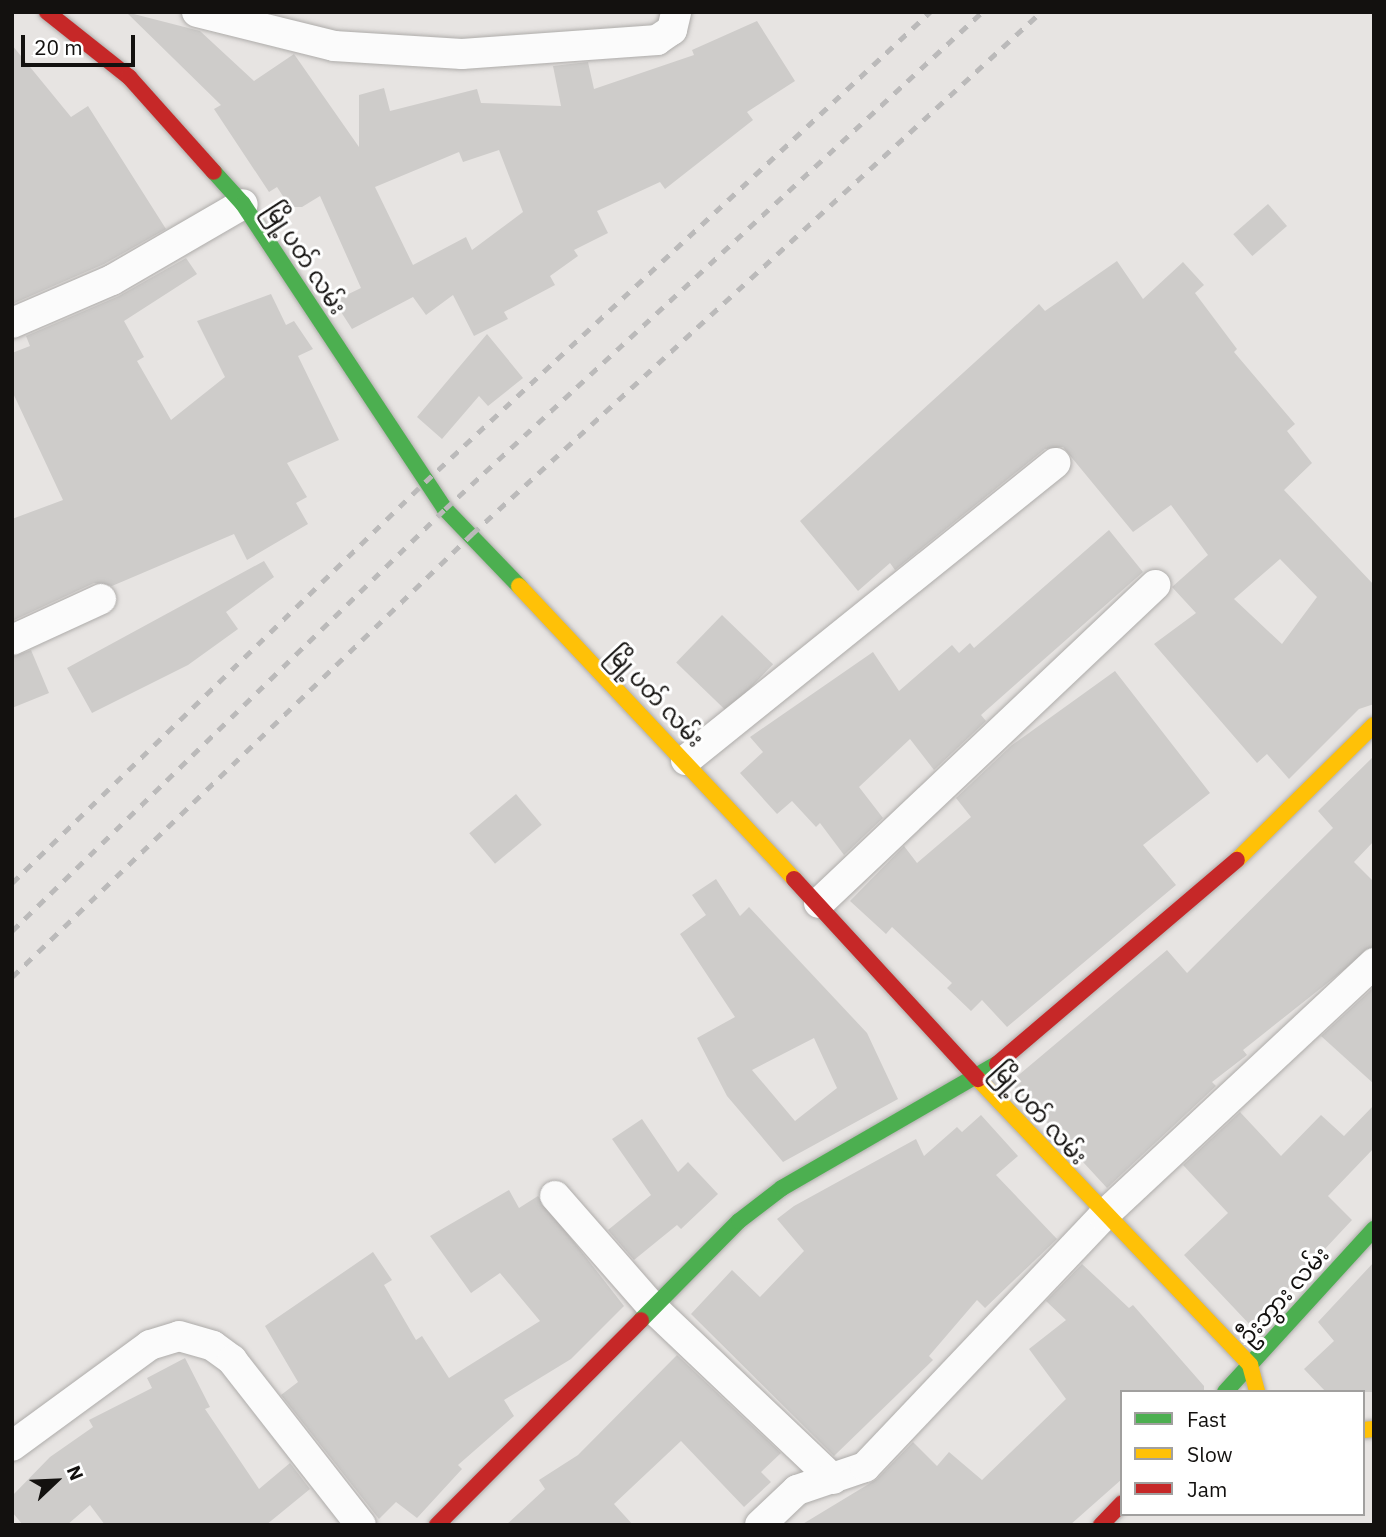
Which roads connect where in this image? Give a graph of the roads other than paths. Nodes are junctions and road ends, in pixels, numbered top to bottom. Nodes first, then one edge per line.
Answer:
1 (197, 12) edge
2 (676, 12) edge
3 (67, 18) edge
4 (243, 204) junction
5 (12, 323) edge
6 (1056, 463) dead end
7 (1155, 585) dead end
8 (101, 599) dead end
9 (12, 640) edge
10 (1374, 724) edge
11 (685, 760) junction
12 (819, 904) junction
13 (1374, 963) edge
14 (979, 1079) junction
15 (555, 1196) dead end
16 (1103, 1216) junction
17 (1374, 1229) edge
18 (654, 1309) junction
19 (1250, 1365) junction
20 (1227, 1390) edge
21 (1256, 1390) edge
22 (12, 1446) edge
23 (833, 1479) junction
24 (1120, 1505) edge
25 (361, 1525) edge
26 (437, 1525) edge
27 (760, 1525) edge
28 (1101, 1525) edge

1 - 2 street
3 - 4 street, မြို့ပတ် လမ်း
4 - 5 street
4 - 11 street, မြို့ပတ် လမ်း
6 - 11 street
7 - 12 street
8 - 9 street
10 - 14 street
11 - 12 street, မြို့ပတ် လမ်း
12 - 14 street, မြို့ပတ် လမ်း
13 - 16 street
14 - 16 street, မြို့ပတ် လမ်း
14 - 18 street
15 - 18 street
16 - 19 street, မြို့ပတ် လမ်း
16 - 23 street
17 - 19 street, ဦးဘွား လမ်း
18 - 23 street
18 - 26 street
19 - 20 street, ဦးဘွား လမ်း
19 - 21 street
22 - 25 street
23 - 27 street
24 - 28 street

